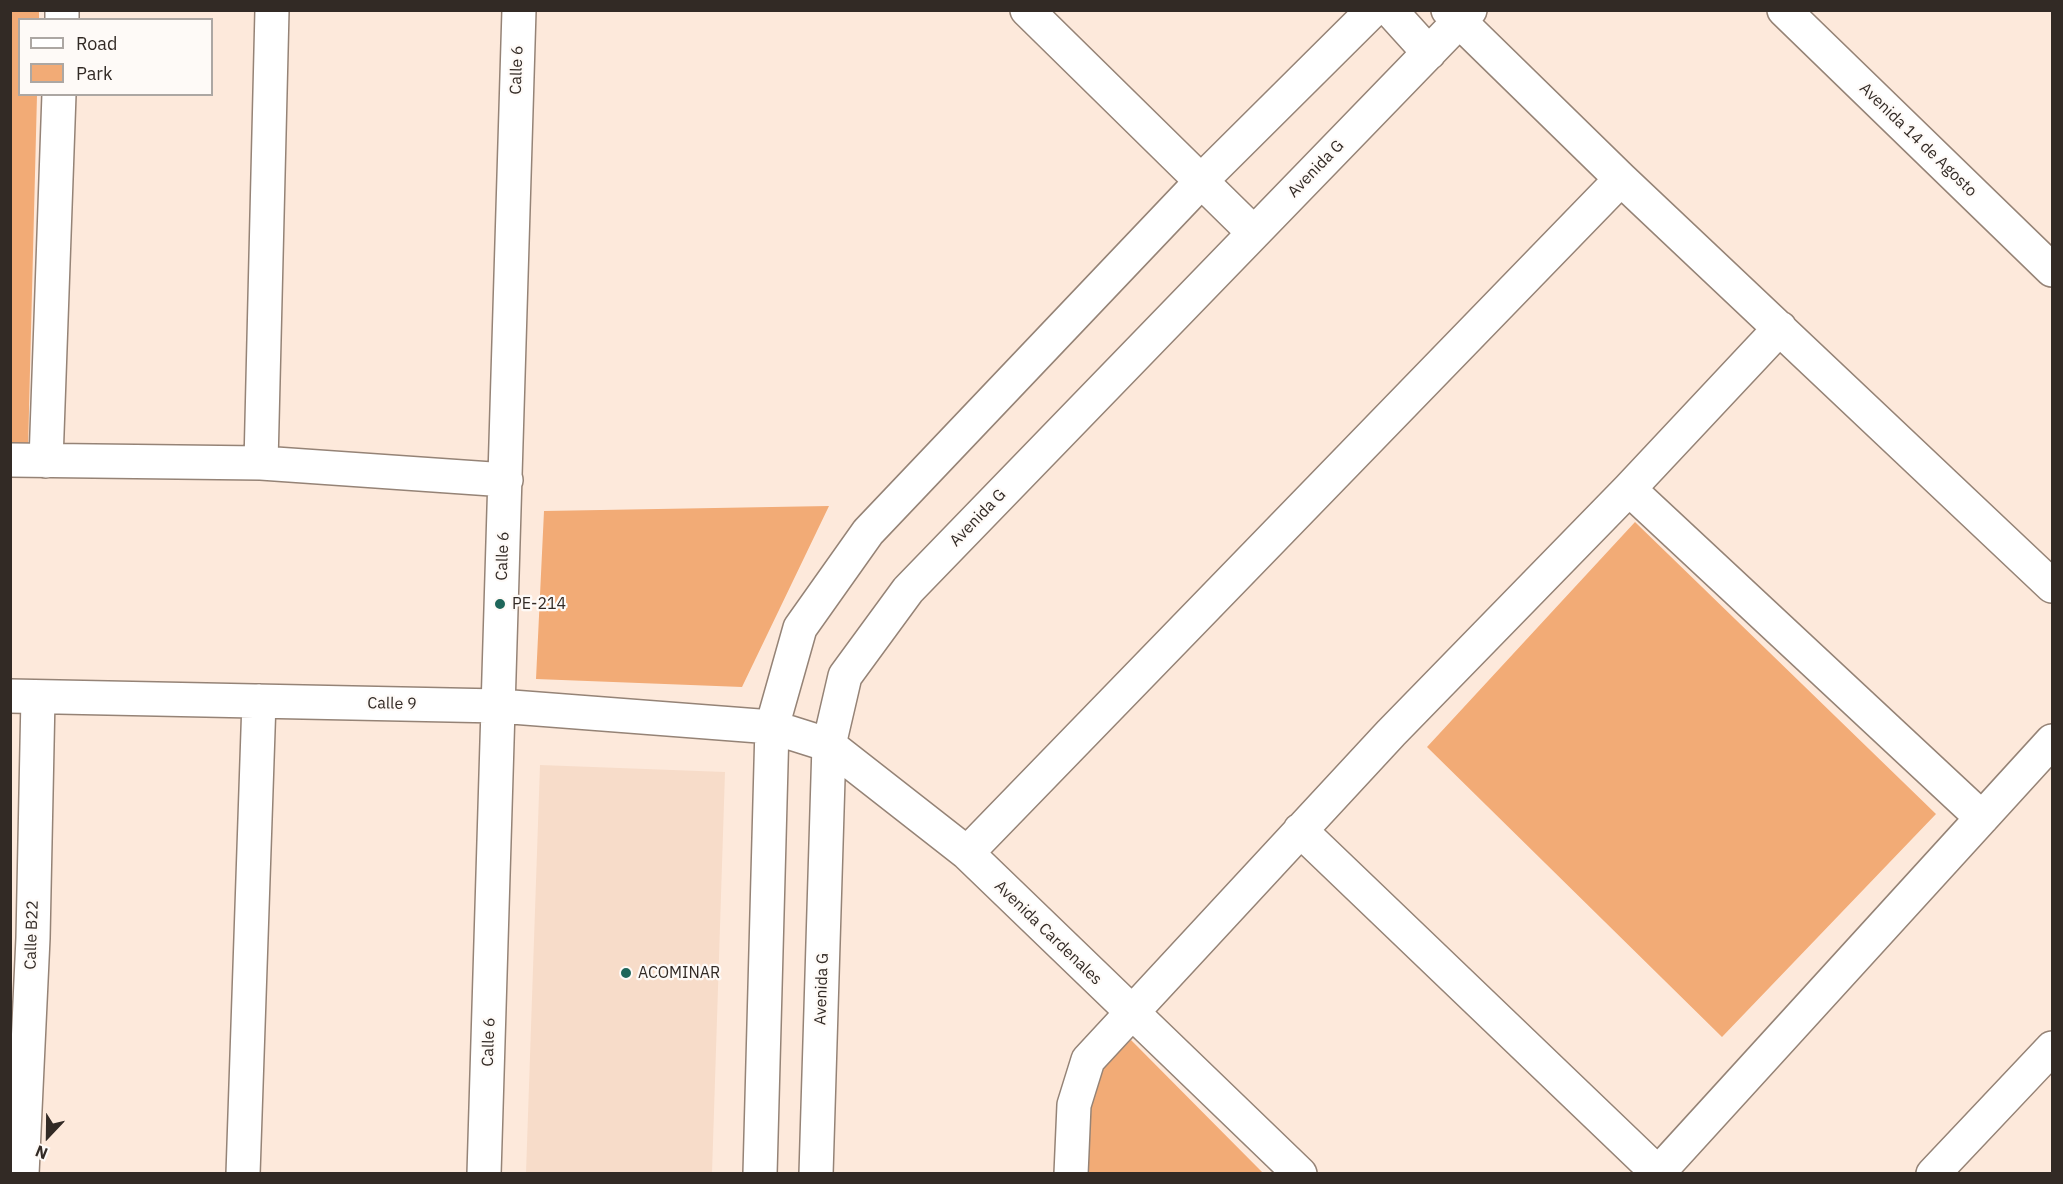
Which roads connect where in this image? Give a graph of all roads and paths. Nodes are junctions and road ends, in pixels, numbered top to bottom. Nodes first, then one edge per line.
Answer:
1 (272, 10) edge
2 (519, 10) edge
3 (1026, 10) edge
4 (1373, 10) edge
5 (1390, 10) edge
6 (1784, 10) edge
7 (1459, 14) edge
8 (1429, 53) junction
9 (59, 96) edge
10 (1621, 178) junction
11 (1202, 181) junction
12 (1254, 233) junction
13 (2052, 270) edge
14 (1780, 328) junction
15 (10, 460) edge
16 (46, 461) junction
17 (261, 463) junction
18 (506, 480) junction
19 (1629, 489) junction
20 (2052, 586) edge
21 (24, 696) edge
22 (259, 701) junction
23 (499, 706) junction
24 (772, 728) junction
25 (2052, 741) edge
26 (829, 745) junction
27 (1982, 818) junction
28 (1300, 830) junction
29 (967, 853) junction
30 (22, 937) edge
31 (1131, 1013) junction
32 (2052, 1048) edge
33 (18, 1155) edge
34 (243, 1173) edge
35 (484, 1173) edge
36 (760, 1173) edge
37 (816, 1173) edge
38 (1071, 1173) edge
39 (1300, 1173) edge
40 (1658, 1173) edge
41 (1932, 1173) edge

1 - 17 street
2 - 18 street, Calle 6
3 - 11 street
4 - 11 street
5 - 8 street
6 - 13 street, Avenida 14 de Agosto
7 - 8 street, Avenida G
7 - 10 street
8 - 12 street, Avenida G
9 - 16 street
10 - 14 street
10 - 29 street
11 - 12 street
11 - 24 street
12 - 26 street, Avenida G
14 - 19 street
14 - 20 street
15 - 16 street
16 - 17 street
17 - 18 street
18 - 23 street, Calle 6
19 - 27 street
19 - 28 street
21 - 22 street, Calle 9
21 - 30 street, Calle B22
22 - 23 street, Calle 9
22 - 34 street
23 - 24 street, Calle 9
23 - 35 street, Calle 6
24 - 26 street, Avenida Cardenales
24 - 36 street
25 - 27 street
26 - 29 street, Avenida Cardenales
26 - 37 street, Avenida G
27 - 40 street
28 - 31 street
28 - 40 street
29 - 31 street, Avenida Cardenales
30 - 33 street, Calle B22
31 - 38 street
31 - 39 street, Avenida Cardenales
32 - 41 street

